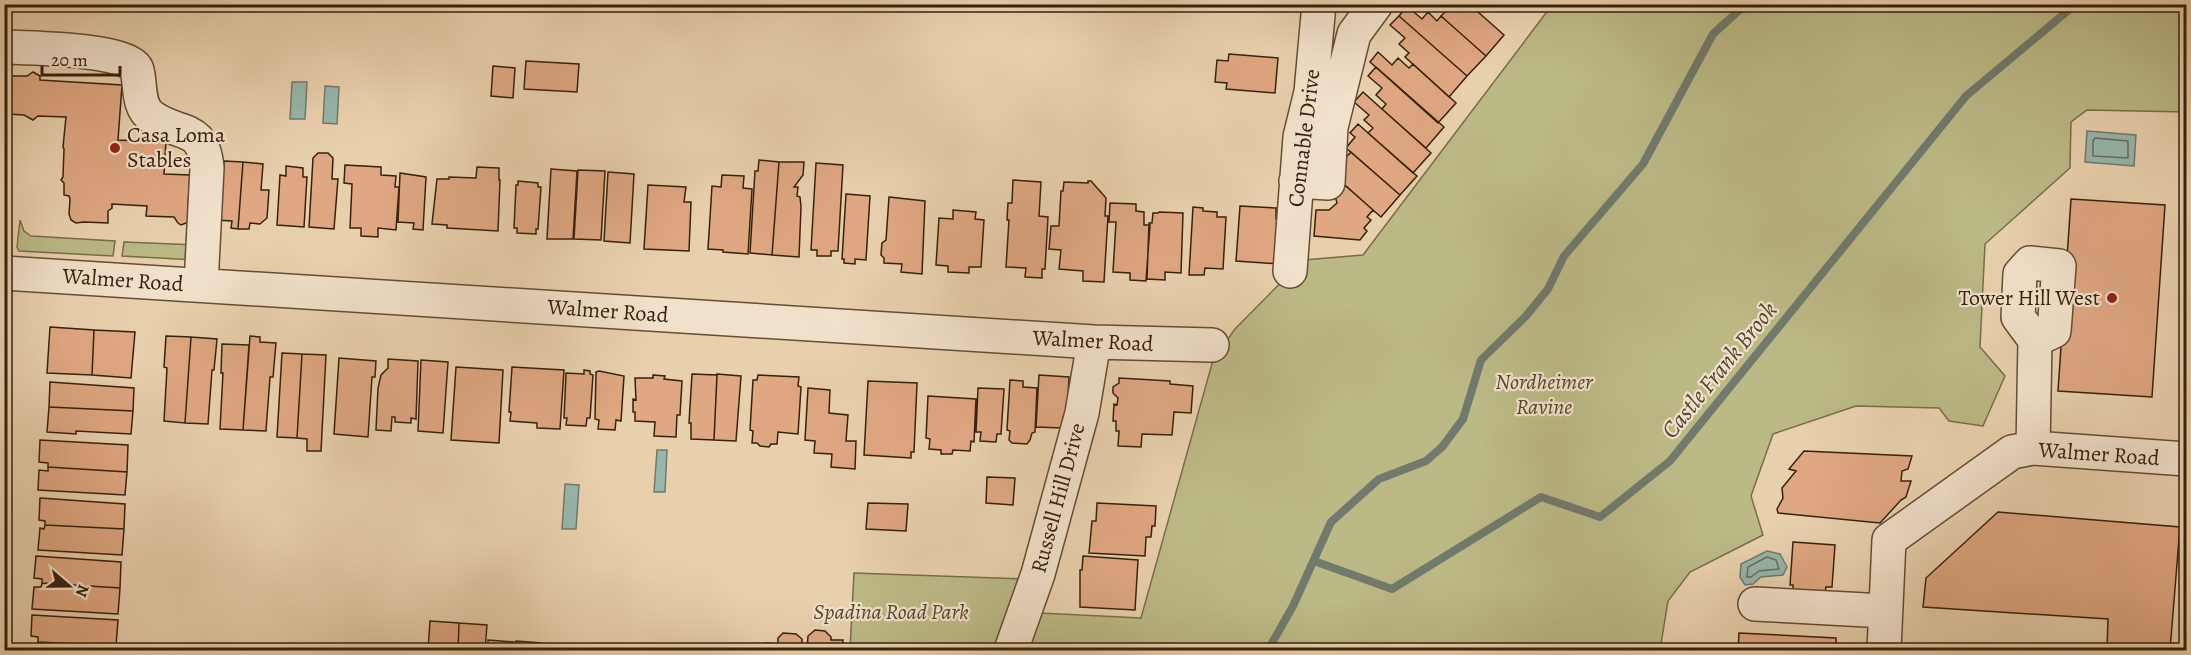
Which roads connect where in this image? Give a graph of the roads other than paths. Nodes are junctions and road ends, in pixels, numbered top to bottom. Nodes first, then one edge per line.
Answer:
1 (1319, 4) edge
2 (1376, 4) edge
3 (4, 47) edge
4 (1296, 182) junction
5 (1290, 271) dead end
6 (4, 273) edge
7 (201, 285) junction
8 (2035, 340) dead end
9 (1094, 342) junction
10 (1212, 345) dead end
11 (2022, 450) junction
12 (2187, 459) edge
13 (1755, 604) dead end
14 (1885, 611) junction
15 (1011, 651) edge
16 (1884, 651) edge

1 - 4 street, Connable Drive
2 - 4 street
3 - 7 street
4 - 5 street, Connable Drive
6 - 7 street, Walmer Road
7 - 9 street, Walmer Road
8 - 11 street
9 - 10 street, Walmer Road
9 - 15 street, Russell Hill Drive
11 - 12 street, Walmer Road
11 - 14 street
13 - 14 street
14 - 16 street

